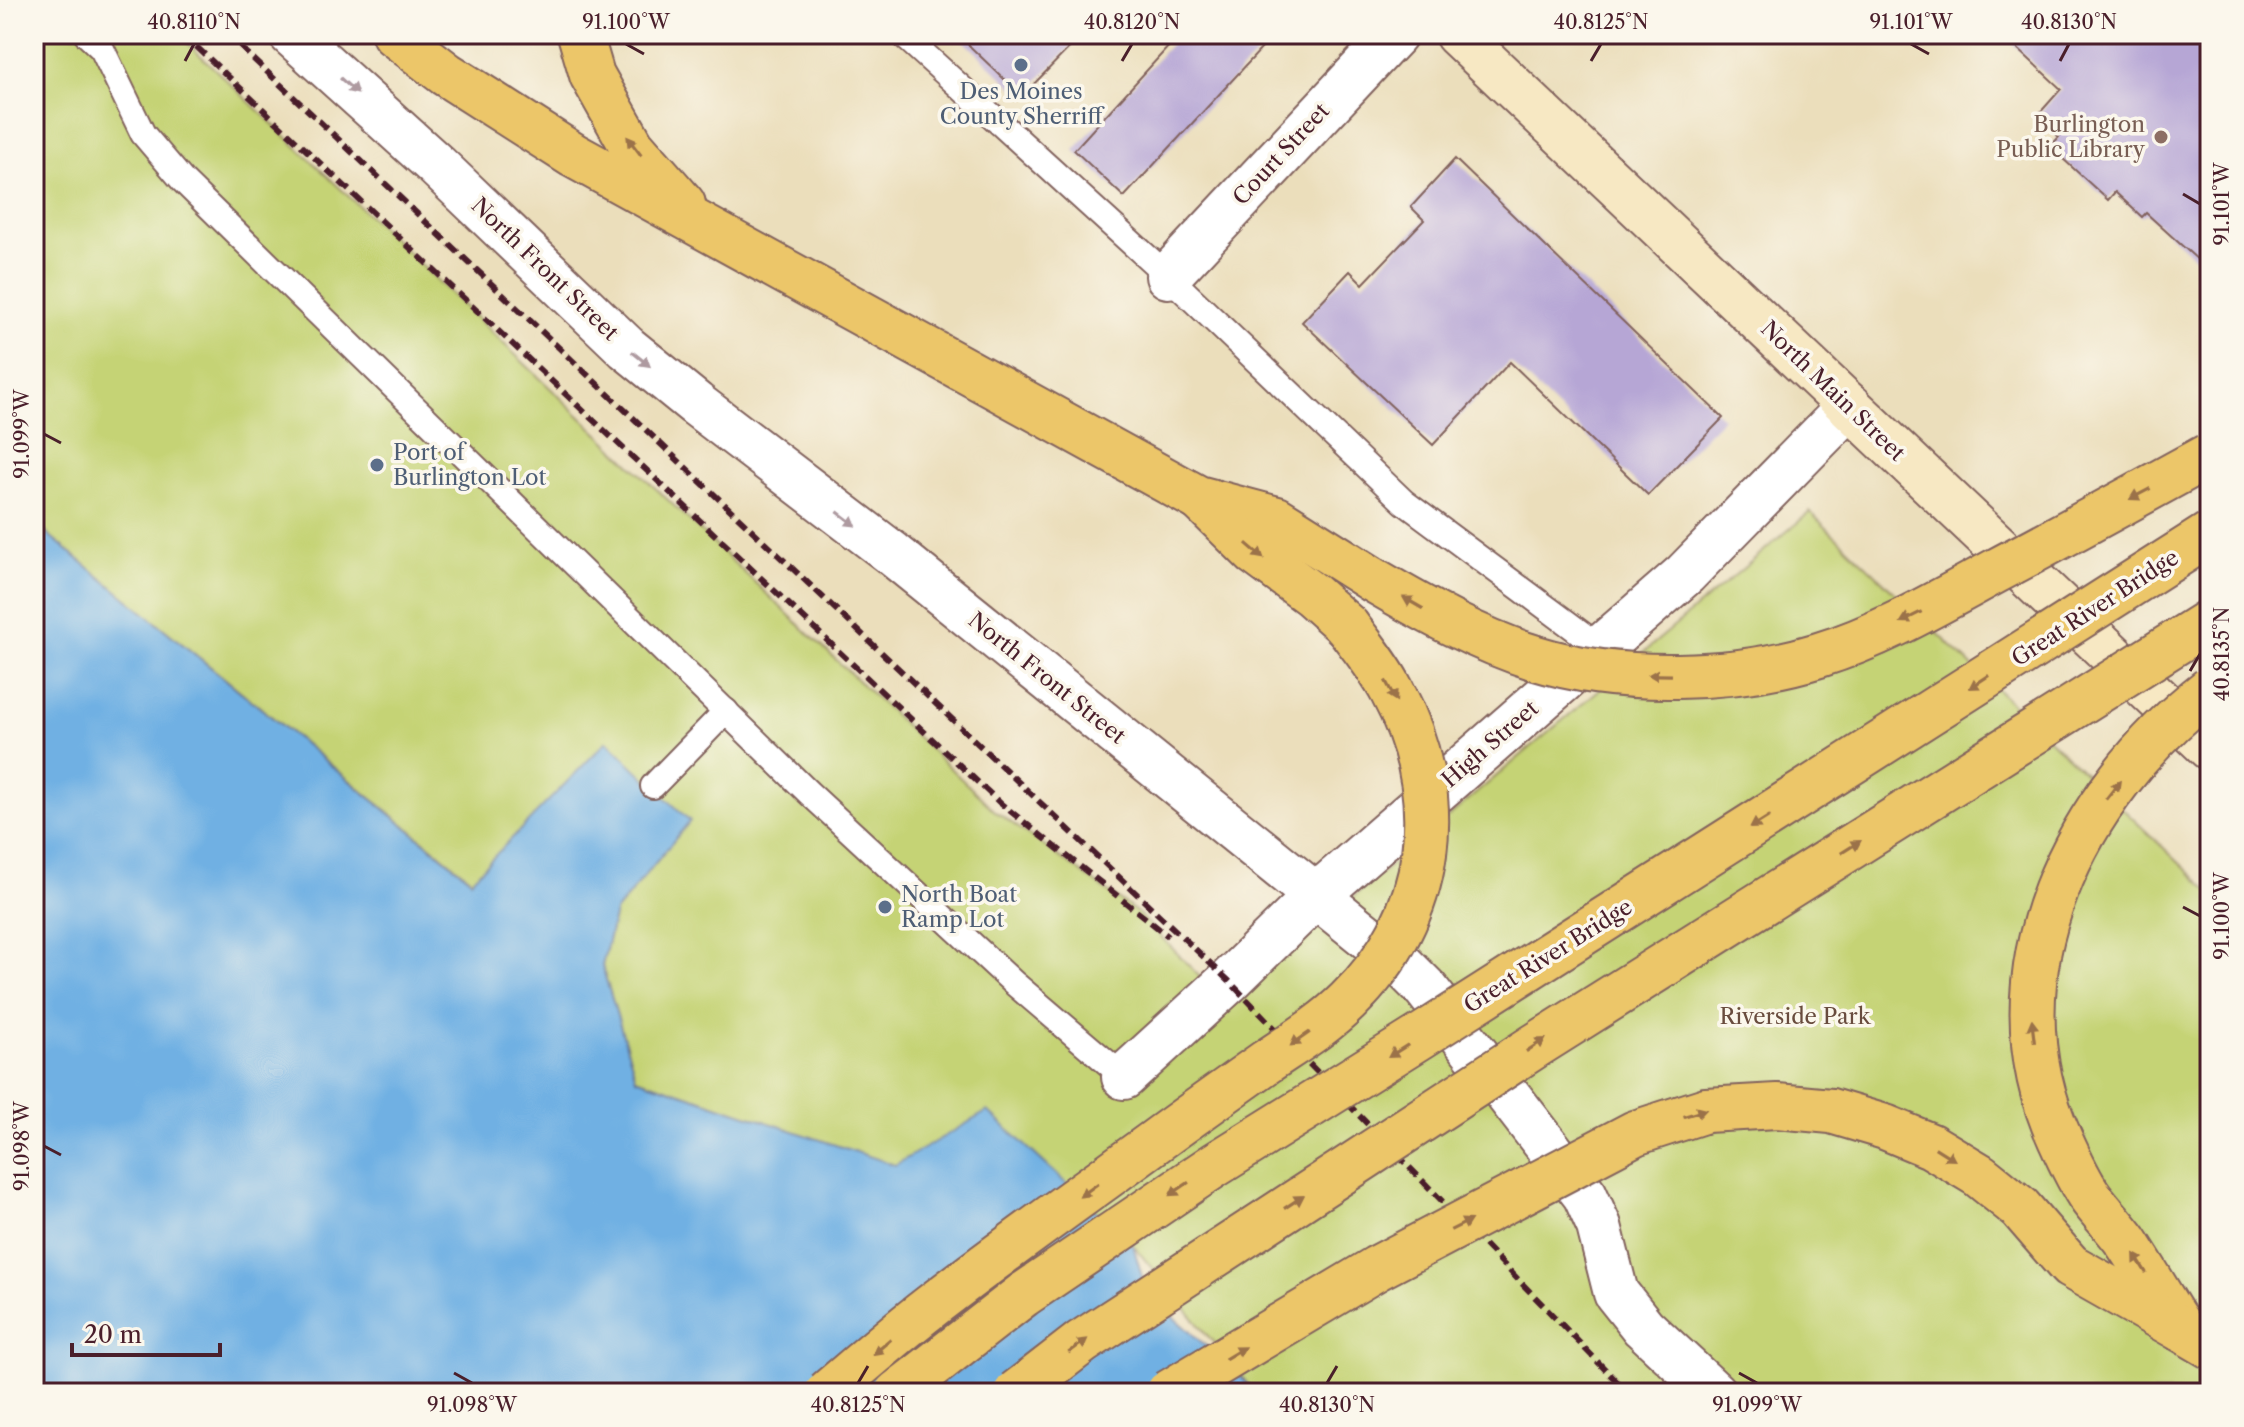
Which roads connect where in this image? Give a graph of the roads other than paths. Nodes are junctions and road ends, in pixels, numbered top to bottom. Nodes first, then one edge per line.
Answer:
1 (86, 34) edge
2 (291, 34) edge
3 (394, 34) edge
4 (580, 34) edge
5 (902, 34) edge
6 (1395, 34) edge
7 (1457, 34) edge
8 (703, 227) junction
9 (1168, 276) junction
10 (1850, 406) junction
11 (2209, 456) edge
12 (1198, 498) junction
13 (2210, 534) edge
14 (2210, 621) edge
15 (1601, 648) junction
16 (2210, 689) edge
17 (726, 711) junction
18 (2210, 748) edge
19 (653, 786) dead end
20 (1316, 896) junction
21 (1124, 1077) joint
22 (2196, 1337) edge
23 (827, 1393) edge
24 (897, 1393) edge
25 (1016, 1393) edge
26 (1168, 1393) edge
27 (1714, 1393) edge

1 - 17 lane
2 -> 20 street, North Front Street
3 - 8 highway
8 -> 4 highway
5 - 9 lane
6 - 9 street, Court Street
7 - 10 main road, North Main Street
8 - 12 highway
9 - 15 lane
10 - 15 street, High Street
10 - 18 main road, North Main Street
11 -> 12 highway, bridge
12 -> 23 highway, bridge
13 -> 24 highway, Great River Bridge, bridge
25 -> 14 highway, bridge
15 - 20 street, High Street
22 -> 16 highway, bridge
17 - 19 lane
17 - 21 lane
20 - 21 street, High Street
20 - 27 street, North Front Street
26 -> 22 highway, bridge

